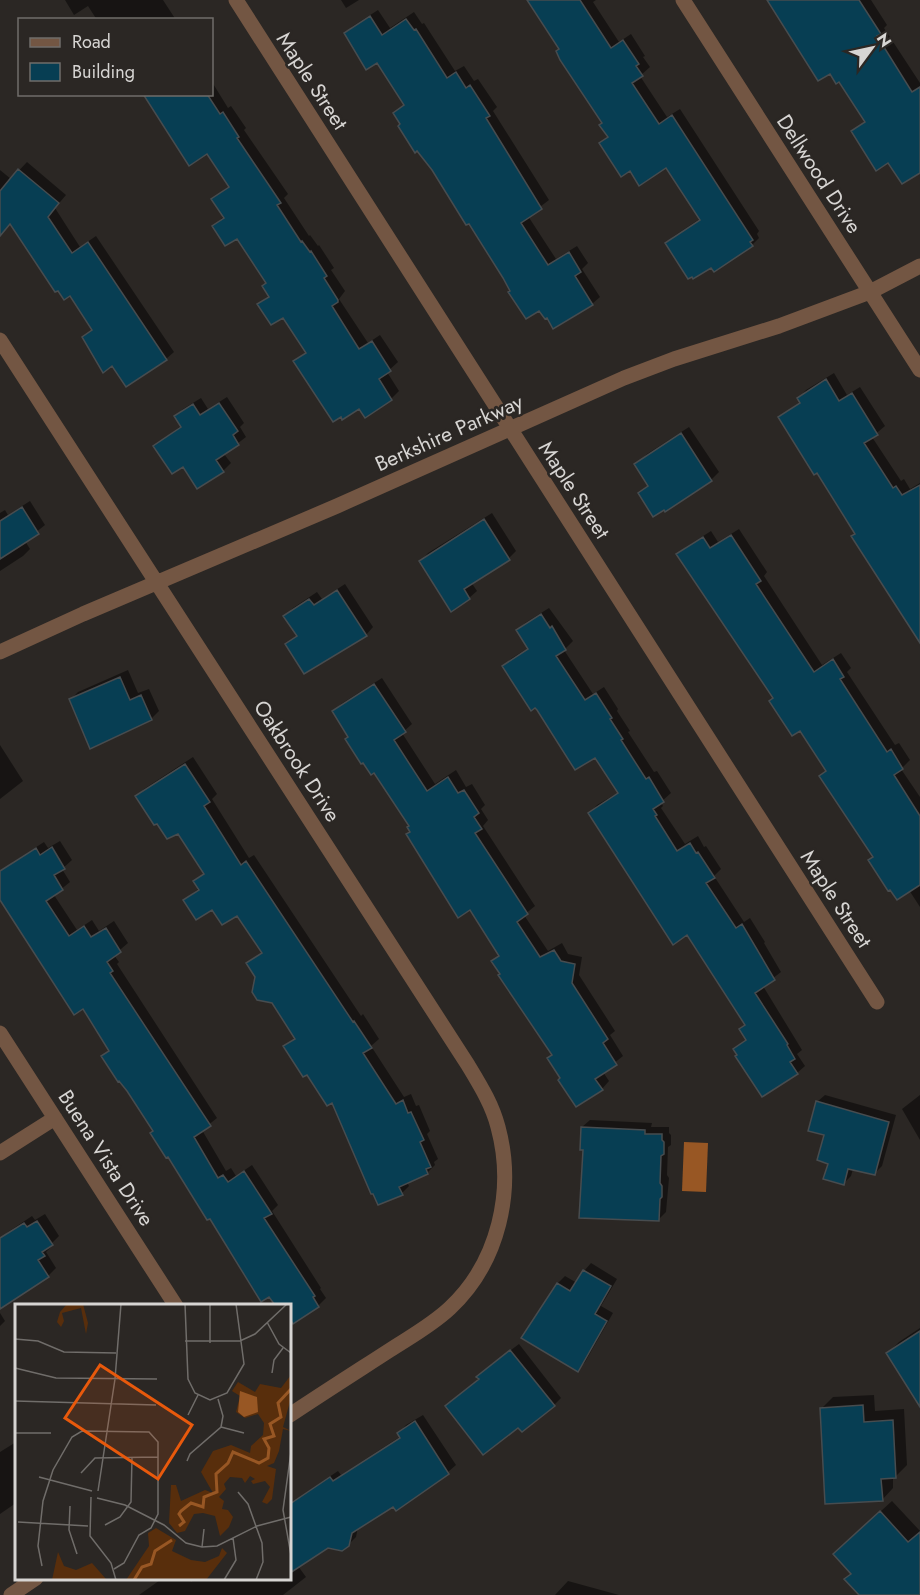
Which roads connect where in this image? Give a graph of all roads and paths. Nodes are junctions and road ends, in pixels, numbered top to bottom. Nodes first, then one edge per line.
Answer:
1 (236, 0) edge
2 (683, 0) edge
3 (920, 266) edge
4 (870, 292) junction
5 (0, 340) edge
6 (920, 370) edge
7 (510, 429) junction
8 (157, 583) junction
9 (0, 652) edge
10 (878, 1002) dead end
11 (0, 1033) edge
12 (55, 1118) junction
13 (0, 1153) edge
14 (175, 1304) edge
15 (291, 1414) edge
16 (33, 1580) edge
17 (10, 1595) edge

1 - 7 street, Maple Street
2 - 4 street, Dellwood Drive
3 - 4 street, Berkshire Parkway
4 - 6 street, Dellwood Drive
4 - 7 street, Berkshire Parkway
5 - 8 street, Oakbrook Drive
7 - 8 street, Berkshire Parkway
7 - 10 street, Maple Street
8 - 9 street, Berkshire Parkway
8 - 15 street, Oakbrook Drive
11 - 12 street, Buena Vista Drive
12 - 13 street
12 - 14 street, Buena Vista Drive
16 - 17 street

